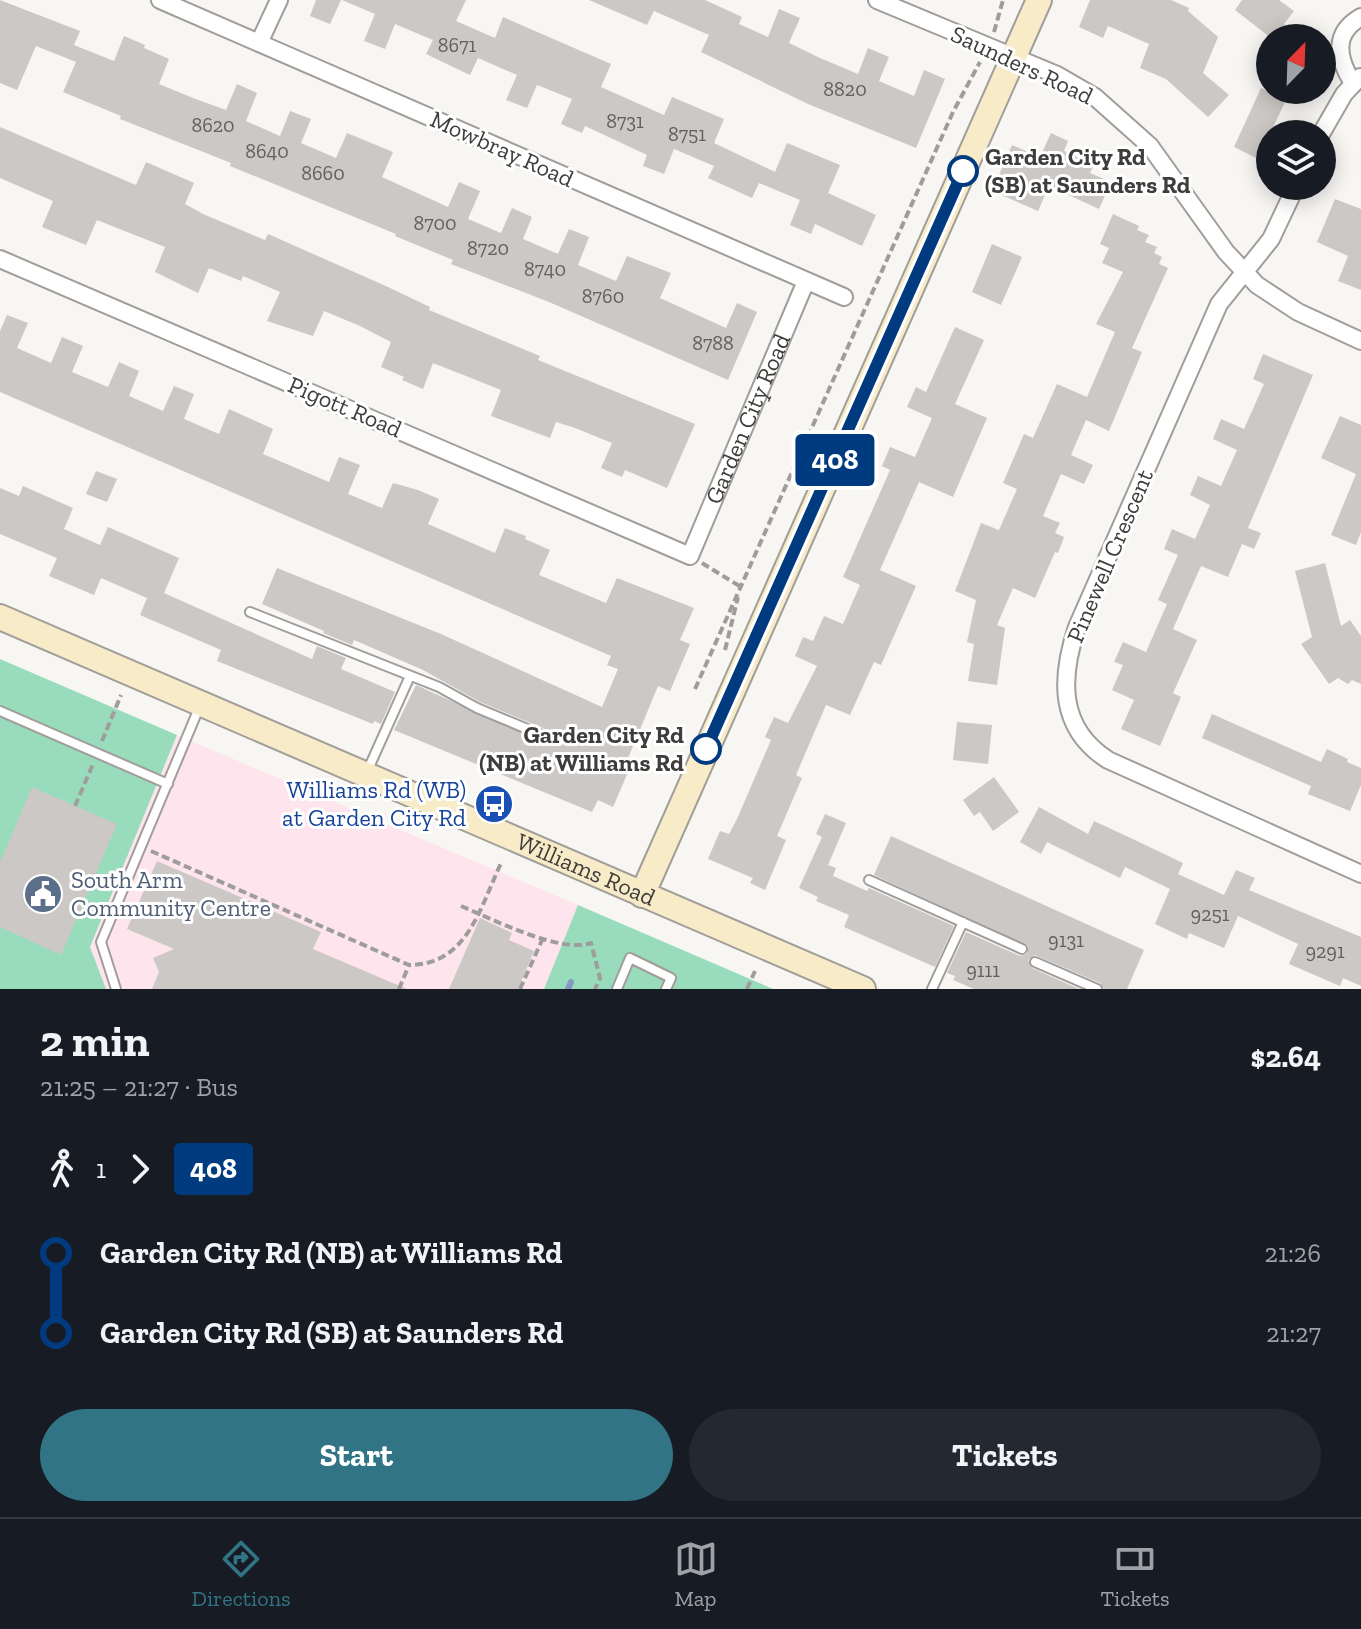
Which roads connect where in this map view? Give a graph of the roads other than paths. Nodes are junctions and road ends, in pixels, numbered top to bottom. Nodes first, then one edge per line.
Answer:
1 (160, 0) edge
2 (279, 0) edge
3 (877, 0) edge
4 (1039, 0) edge
5 (1361, 17) edge
6 (259, 43) junction
7 (1014, 57) junction
8 (1357, 80) edge
9 (1330, 120) edge
10 (1289, 200) edge
11 (0, 259) edge
12 (1242, 272) junction
13 (806, 281) junction
14 (844, 297) dead end
15 (1361, 341) edge
16 (690, 556) joint
17 (250, 612) dead end
18 (0, 617) edge
19 (410, 676) junction
20 (201, 704) junction
21 (1, 715) edge
22 (554, 740) dead end
23 (366, 775) junction
24 (168, 784) junction
25 (1361, 874) edge
26 (869, 880) dead end
27 (642, 895) junction
28 (963, 922) junction
29 (1022, 949) dead end
30 (1035, 962) dead end
31 (618, 987) edge
32 (116, 989) edge
33 (666, 989) edge
34 (863, 989) edge
35 (932, 989) edge
36 (1097, 989) edge

1 - 6 street, Mowbray Road
2 - 6 street
3 - 7 street, Saunders Road
4 - 7 street
5 - 8 street
6 - 13 street, Mowbray Road
7 - 12 street, Saunders Road
7 - 27 street
8 - 9 street
10 - 12 street, Pinewell Crescent
11 - 16 street, Pigott Road
12 - 15 street, Saunders Road
12 - 25 street, Pinewell Crescent
13 - 14 street, Mowbray Road
13 - 16 street, Garden City Road
17 - 19 lane
18 - 20 street, Williams Road
19 - 22 lane
19 - 23 lane
20 - 23 street, Williams Road
20 - 24 lane
21 - 24 lane
23 - 27 street, Williams Road
24 - 32 lane
26 - 28 lane
27 - 34 street, Williams Road
28 - 29 lane
28 - 35 lane
30 - 36 lane
31 - 33 lane

